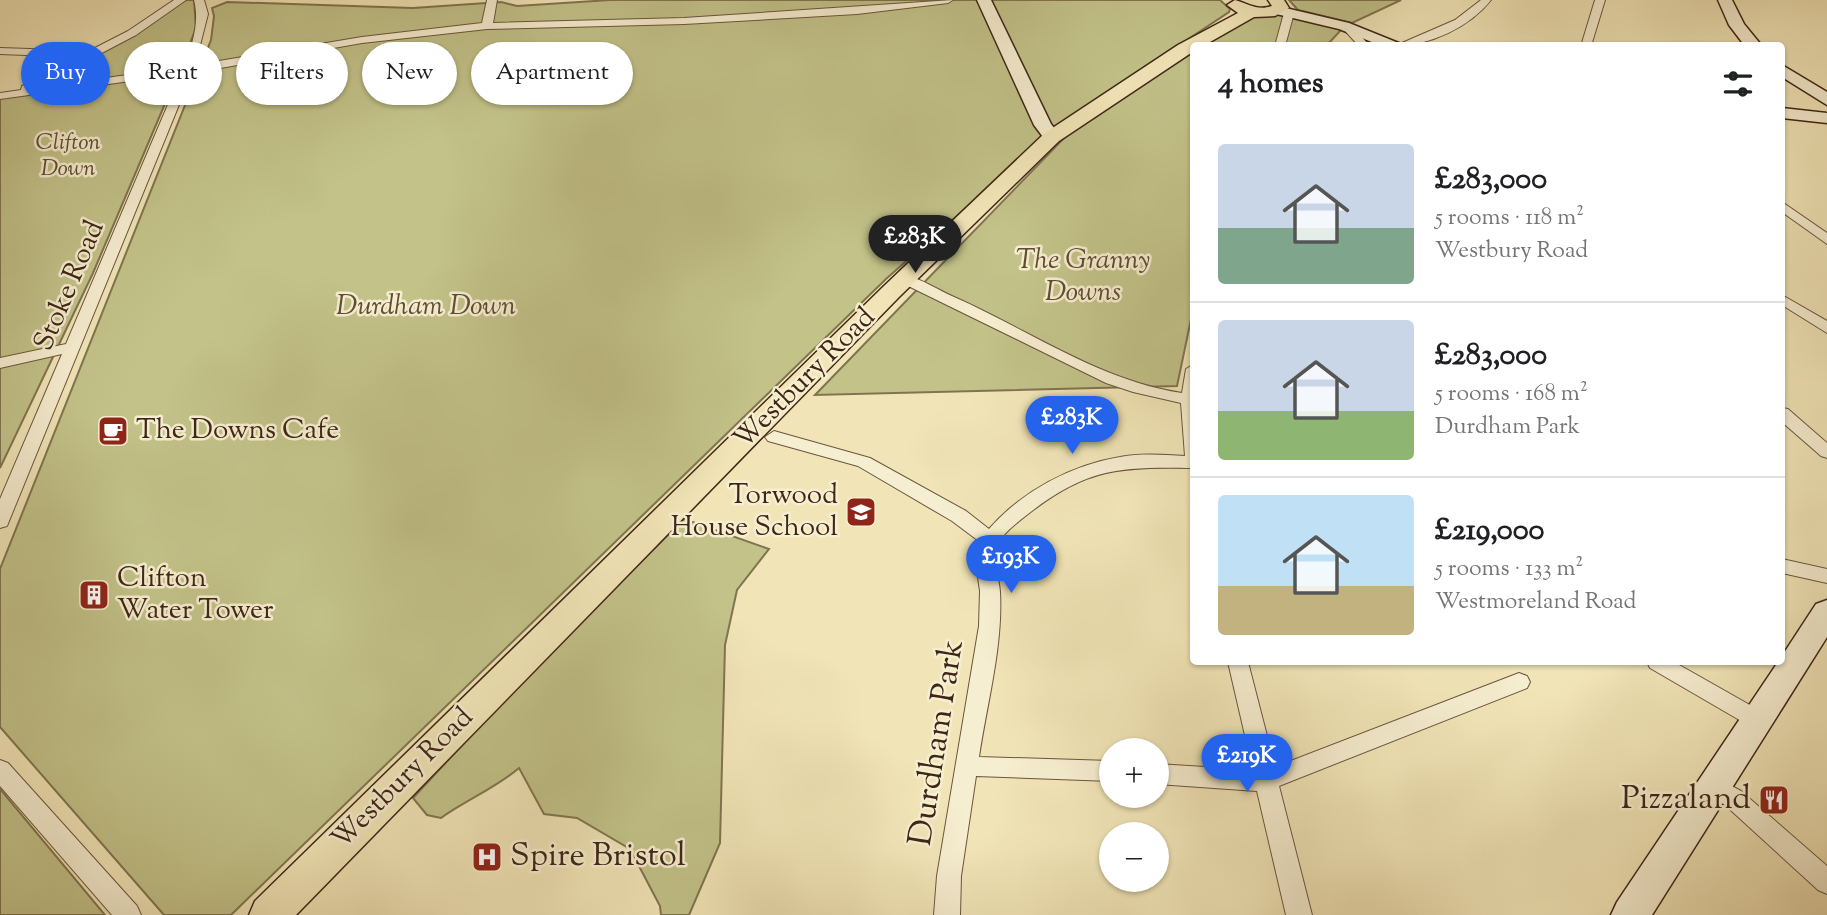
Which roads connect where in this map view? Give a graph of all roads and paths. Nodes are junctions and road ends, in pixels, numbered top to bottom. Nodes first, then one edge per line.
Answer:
1 (181, 0) edge
2 (199, 0) edge
3 (492, 0) edge
4 (948, 0) edge
5 (984, 0) edge
6 (1486, 0) edge
7 (1600, 0) edge
8 (1725, 0) edge
9 (1238, 5) edge
10 (1282, 10) edge
11 (1308, 17) joint
12 (487, 26) junction
13 (1351, 29) junction
14 (199, 42) edge
15 (1197, 42) edge
16 (1280, 42) edge
17 (1361, 42) edge
18 (1388, 42) edge
19 (1410, 42) edge
20 (1587, 42) edge
21 (1751, 42) edge
22 (110, 45) edge
23 (1190, 46) edge
24 (0, 51) edge
25 (21, 52) edge
26 (222, 64) edge
27 (1785, 71) edge
28 (21, 93) edge
29 (1823, 95) edge
30 (0, 96) edge
31 (173, 105) edge
32 (1785, 113) edge
33 (1827, 118) edge
34 (1052, 131) junction
35 (1785, 208) edge
36 (1827, 240) edge
37 (898, 285) junction
38 (1785, 301) edge
39 (1827, 328) edge
40 (73, 347) junction
41 (0, 363) edge
42 (1190, 400) edge
43 (1785, 416) edge
44 (774, 437) dead end
45 (1827, 452) edge
46 (1190, 459) edge
47 (0, 522) edge
48 (990, 540) junction
49 (1785, 567) edge
50 (1827, 576) edge
51 (1827, 612) edge
52 (1239, 665) edge
53 (1662, 665) edge
54 (1519, 682) dead end
55 (1756, 719) junction
56 (967, 766) junction
57 (0, 770) edge
58 (1099, 771) edge
59 (1169, 775) edge
60 (1266, 781) junction
61 (1715, 787) junction
62 (1827, 882) edge
63 (128, 915) edge
64 (269, 915) edge
65 (947, 915) edge
66 (1299, 915) edge
67 (1630, 915) edge

1 - 22 street
2 - 14 street, Stoke Road
3 - 12 street
4 - 12 street
5 - 34 main road
6 - 19 street
7 - 20 street
8 - 21 main road
9 - 10 main road
9 - 15 main road, Westbury Road
10 - 11 main road
10 - 16 street
11 - 13 main road
12 - 26 street
13 - 17 street
13 - 18 main road
23 - 34 main road, Westbury Road
24 - 25 street
27 - 29 main road
28 - 30 street
31 - 40 street, Stoke Road
32 - 33 main road
34 - 37 main road, Westbury Road
35 - 36 street
37 - 42 street
37 - 64 main road, Westbury Road
38 - 39 street
40 - 41 street
40 - 47 street, Stoke Road
43 - 45 street
44 - 48 street
46 - 48 street
48 - 56 street, Durdham Park
49 - 50 street
51 - 55 main road
52 - 60 street
53 - 55 street
54 - 60 street
55 - 61 main road
56 - 58 street
56 - 65 street, Durdham Park
57 - 63 street
59 - 60 street
60 - 66 street
61 - 62 street
61 - 67 main road

